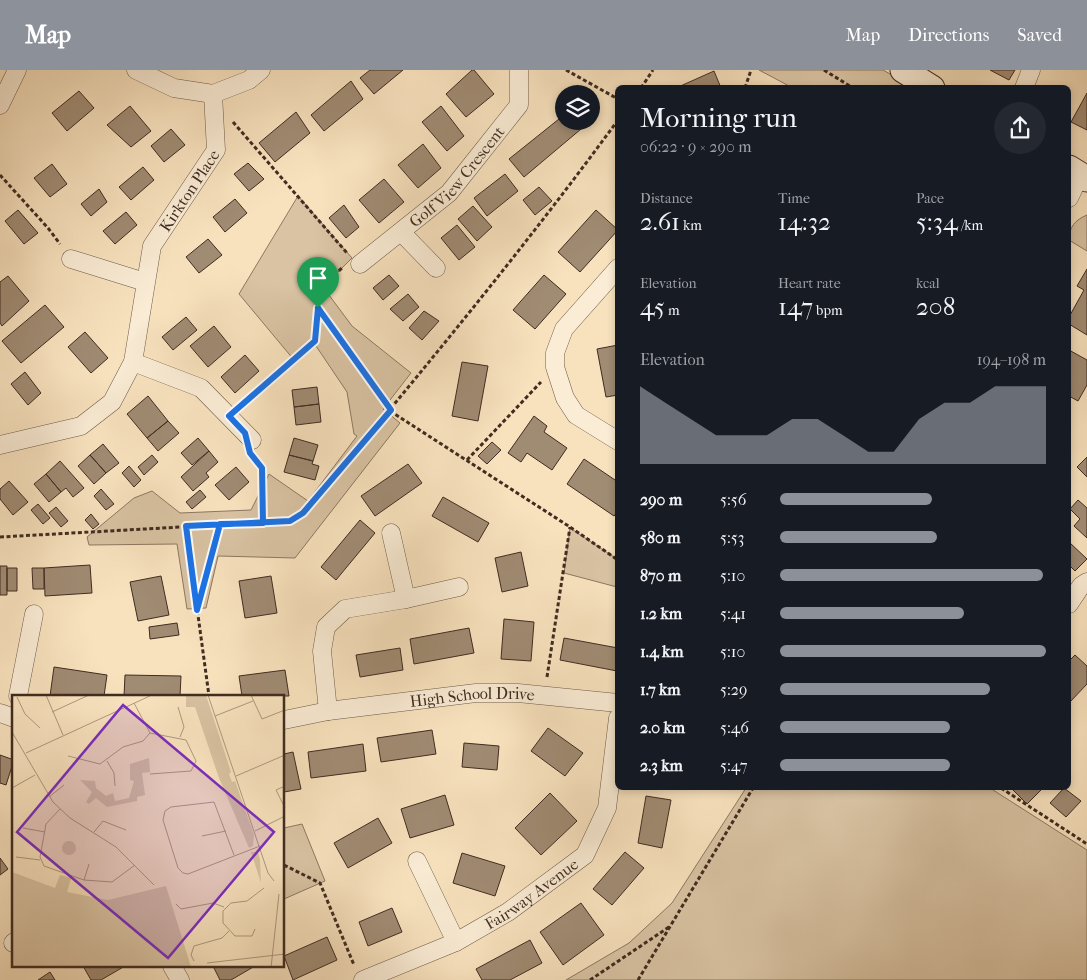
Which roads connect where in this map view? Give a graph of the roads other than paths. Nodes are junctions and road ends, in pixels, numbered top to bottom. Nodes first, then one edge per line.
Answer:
1 (17, 70) edge
2 (136, 70) edge
3 (261, 70) edge
4 (519, 70) edge
5 (903, 70) edge
6 (1031, 70) edge
7 (927, 85) edge
8 (1025, 85) edge
9 (214, 102) junction
10 (0, 105) edge
11 (1079, 174) edge
12 (1071, 193) edge
13 (401, 232) junction
14 (71, 259) road end
15 (356, 261) road end
16 (436, 268) dead end
17 (615, 271) edge
18 (145, 282) junction
19 (133, 362) junction
20 (248, 437) road end
21 (615, 439) edge
22 (0, 445) edge
23 (391, 533) dead end
24 (1087, 582) edge
25 (459, 587) dead end
26 (406, 599) junction
27 (1071, 601) edge
28 (34, 614) dead end
29 (18, 695) edge
30 (615, 703) edge
31 (328, 711) junction
32 (0, 713) edge
33 (12, 717) edge
34 (285, 720) edge
35 (615, 743) edge
36 (417, 861) dead end
37 (456, 942) junction
38 (173, 968) edge
39 (360, 976) edge
40 (180, 980) edge

1 - 10 street
2 - 9 street
3 - 9 street
4 - 13 street, Golf View Crescent
5 - 7 street
6 - 8 street
9 - 18 street, Kirkton Place
11 - 12 street
13 - 15 street, Golf View Crescent
13 - 16 street
14 - 18 street
17 - 21 street
18 - 19 street, Kirkton Place
19 - 20 street
19 - 22 street, Kirkton Place
23 - 26 street
24 - 27 street
25 - 26 street
26 - 31 street
28 - 29 street
30 - 31 street, High School Drive
31 - 34 street, High School Drive
32 - 33 street
35 - 37 street, Fairway Avenue
36 - 37 street
37 - 39 street, Fairway Avenue
38 - 40 street

